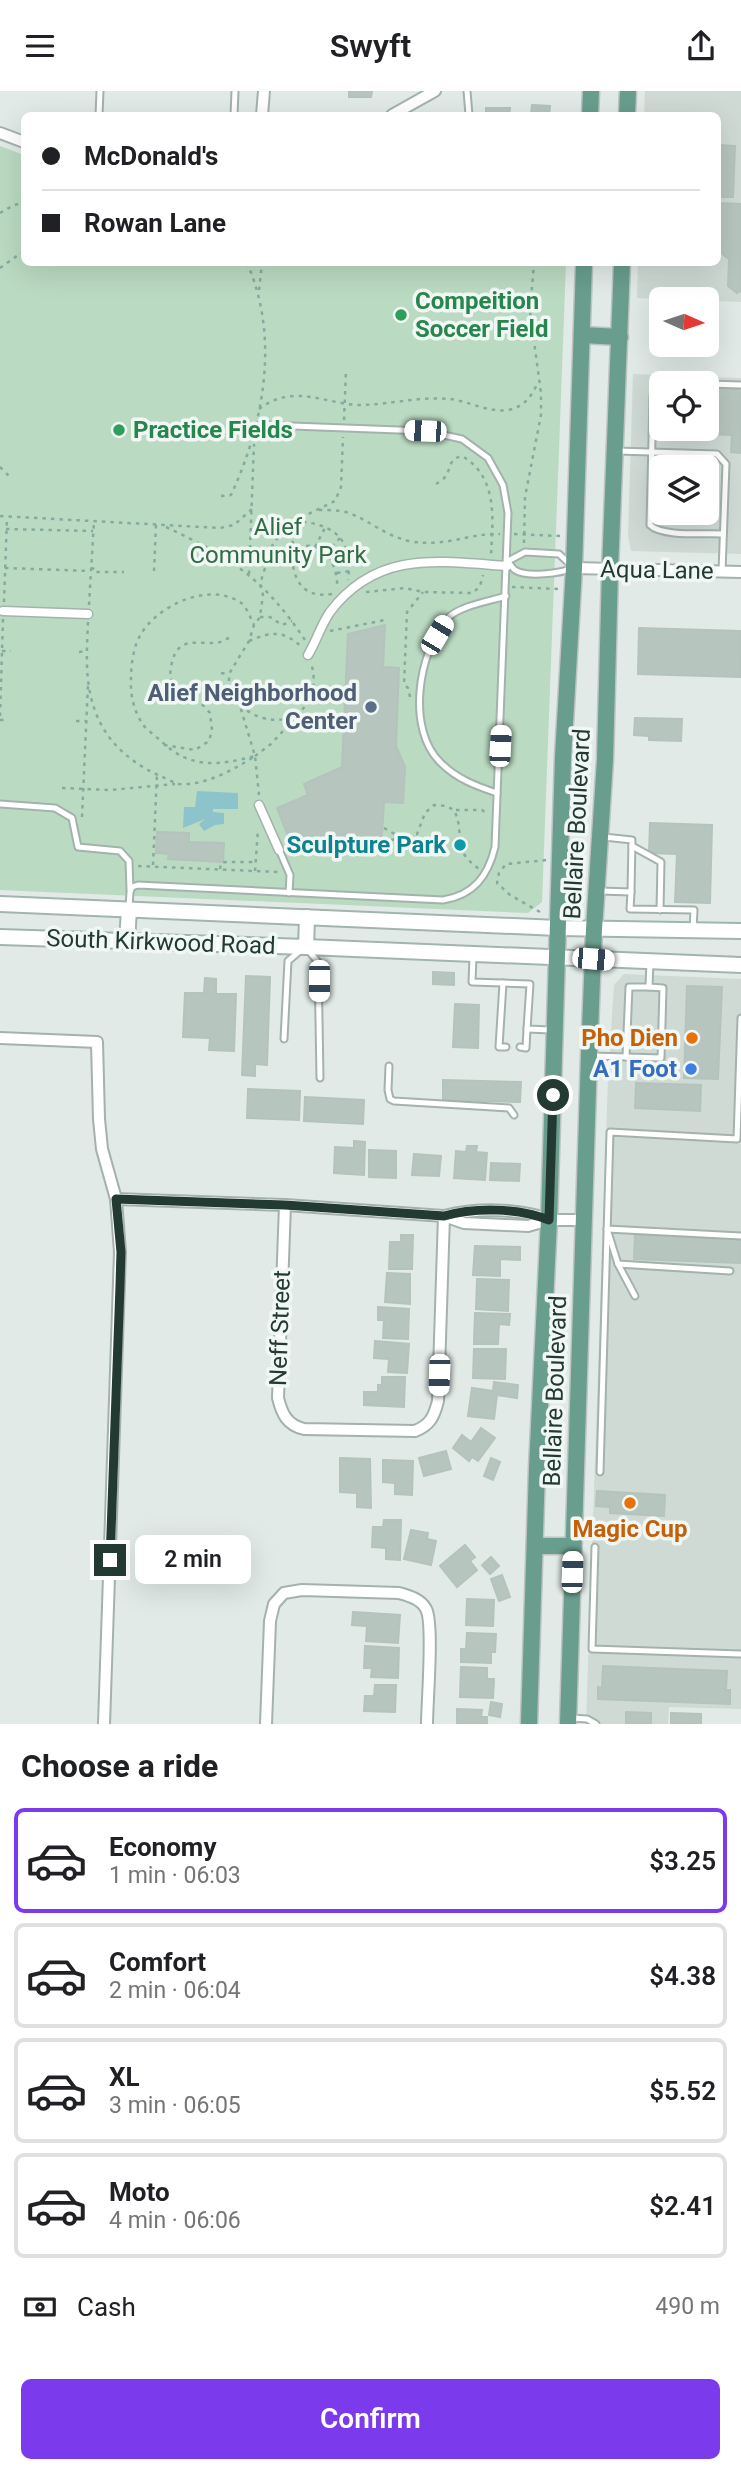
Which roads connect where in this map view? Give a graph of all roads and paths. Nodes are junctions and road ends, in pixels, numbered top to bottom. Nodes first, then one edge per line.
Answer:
1 (100, 91) edge
2 (235, 91) edge
3 (264, 91) edge
4 (435, 91) edge
5 (467, 91) edge
6 (590, 91) edge
7 (628, 91) edge
8 (99, 112) edge
9 (234, 112) edge
10 (262, 112) edge
11 (396, 112) edge
12 (469, 112) edge
13 (590, 112) edge
14 (627, 112) edge
15 (0, 133) edge
16 (21, 141) edge
17 (21, 204) edge
18 (0, 213) edge
19 (21, 253) dead end
20 (248, 266) edge
21 (262, 266) edge
22 (534, 266) edge
23 (584, 266) edge
24 (621, 266) edge
25 (0, 268) edge
26 (259, 294) junction
27 (582, 335) junction
28 (620, 337) junction
29 (346, 370) dead end
30 (539, 379) junction
31 (719, 384) edge
32 (741, 385) edge
33 (344, 404) junction
34 (259, 409) junction
35 (266, 425) dead end
36 (344, 428) junction
37 (254, 433) junction
38 (651, 441) edge
39 (615, 451) junction
40 (651, 453) junction
41 (0, 467) edge
42 (11, 478) dead end
43 (436, 484) dead end
44 (222, 496) dead end
45 (252, 509) junction
46 (315, 510) junction
47 (0, 516) edge
48 (296, 520) junction
49 (94, 521) junction
50 (156, 525) junction
51 (300, 525) junction
52 (163, 526) junction
53 (326, 526) junction
54 (6, 529) dead end
55 (93, 531) junction
56 (492, 534) junction
57 (508, 534) junction
58 (524, 534) junction
59 (722, 534) junction
60 (560, 536) dead end
61 (340, 538) junction
62 (315, 547) junction
63 (523, 552) junction
64 (291, 553) junction
65 (348, 553) junction
66 (325, 554) junction
67 (332, 562) junction
68 (508, 563) junction
69 (487, 564) junction
70 (5, 568) dead end
71 (573, 568) junction
72 (610, 569) junction
73 (90, 570) junction
74 (154, 571) dead end
75 (349, 571) junction
76 (124, 572) dead end
77 (523, 572) junction
78 (722, 572) junction
79 (741, 572) edge
80 (337, 573) junction
81 (249, 574) junction
82 (260, 584) junction
83 (507, 587) junction
84 (523, 587) junction
85 (558, 589) dead end
86 (345, 591) junction
87 (423, 592) junction
88 (335, 593) junction
89 (506, 596) junction
90 (4, 611) dead end
91 (88, 614) junction
92 (260, 617) junction
93 (385, 620) dead end
94 (292, 621) junction
95 (254, 625) junction
96 (340, 629) dead end
97 (232, 634) dead end
98 (249, 641) junction
99 (2, 651) dead end
100 (11, 651) dead end
101 (87, 651) junction
102 (79, 652) dead end
103 (309, 652) junction
104 (221, 673) dead end
105 (229, 674) junction
106 (88, 677) junction
107 (410, 697) dead end
108 (240, 706) junction
109 (298, 715) junction
110 (0, 719) edge
111 (8, 720) dead end
112 (76, 721) dead end
113 (86, 721) junction
114 (164, 745) junction
115 (255, 756) junction
116 (157, 774) junction
117 (178, 784) junction
118 (156, 787) junction
119 (62, 788) dead end
120 (83, 789) junction
121 (497, 793) junction
122 (0, 804) edge
123 (259, 805) joint
124 (454, 810) junction
125 (486, 813) dead end
126 (82, 818) dead end
127 (258, 828) dead end
128 (384, 828) dead end
129 (600, 837) junction
130 (401, 838) junction
131 (383, 842) dead end
132 (632, 846) junction
133 (280, 852) joint
134 (547, 860) dead end
135 (256, 862) junction
136 (130, 865) junction
137 (153, 866) junction
138 (220, 869) junction
139 (479, 869) dead end
140 (255, 871) junction
141 (289, 872) junction
142 (597, 891) junction
143 (130, 892) junction
144 (289, 893) junction
145 (631, 893) junction
146 (0, 904) edge
147 (642, 909) junction
148 (660, 909) junction
149 (129, 910) junction
150 (540, 912) dead end
151 (307, 917) junction
152 (558, 928) junction
153 (594, 929) junction
154 (642, 929) junction
155 (693, 930) junction
156 (741, 932) edge
157 (0, 937) edge
158 (127, 941) junction
159 (306, 947) junction
160 (474, 954) junction
161 (556, 957) junction
162 (593, 959) junction
163 (650, 962) junction
164 (741, 965) edge
165 (503, 983) junction
166 (649, 987) junction
167 (741, 1018) edge
168 (555, 1030) junction
169 (525, 1033) junction
170 (0, 1038) edge
171 (284, 1039) dead end
172 (506, 1047) dead end
173 (520, 1047) dead end
174 (589, 1056) junction
175 (626, 1057) junction
176 (389, 1066) dead end
177 (320, 1077) dead end
178 (514, 1115) dead end
179 (116, 1199) junction
180 (285, 1205) junction
181 (444, 1216) junction
182 (549, 1220) junction
183 (585, 1220) junction
184 (607, 1229) junction
185 (741, 1236) edge
186 (618, 1264) junction
187 (730, 1271) dead end
188 (635, 1296) dead end
189 (600, 1472) dead end
190 (535, 1546) junction
191 (572, 1546) junction
192 (595, 1547) dead end
193 (740, 1654) edge
194 (568, 1721) edge
195 (104, 1724) edge
196 (266, 1724) edge
197 (427, 1724) edge
198 (529, 1724) edge
199 (596, 1724) edge

1 - 8 lane
2 - 9 lane
3 - 10 street
4 - 11 street
5 - 12 lane
6 - 13 main road
7 - 14 main road
15 - 16 street
17 - 18 path
19 - 25 path
20 - 26 path
21 - 26 path
22 - 30 path
23 - 27 main road, Bellaire Boulevard
24 - 28 main road, Bellaire Boulevard
26 - 34 path
27 - 28 main road
27 - 71 main road, Bellaire Boulevard
28 - 39 main road, Bellaire Boulevard
29 - 33 path
30 - 33 path
30 - 58 path
31 - 32 lane
33 - 34 path
33 - 36 path
34 - 37 path
35 - 36 lane
36 - 46 path
36 - 57 lane
37 - 44 path
37 - 45 path
38 - 40 lane
39 - 40 lane
39 - 72 main road, Bellaire Boulevard
40 - 59 lane
40 - 59 lane
41 - 42 path
43 - 56 path
45 - 52 path
45 - 81 path
46 - 48 path
46 - 56 path
47 - 49 path
48 - 51 path
48 - 82 path
49 - 50 path
49 - 55 path
50 - 52 path
50 - 74 path
51 - 53 path
51 - 64 path
52 - 81 path
53 - 61 path
53 - 62 path
54 - 55 path
55 - 73 path
56 - 57 path
56 - 69 path
57 - 58 path
57 - 68 lane
58 - 60 path
58 - 63 path
59 - 78 lane
61 - 65 path
61 - 66 path
62 - 64 path
62 - 66 path
63 - 68 lane
63 - 71 lane
64 - 88 path
65 - 67 path
65 - 75 path
66 - 67 path
67 - 80 path
68 - 69 street
68 - 77 lane
68 - 83 lane
69 - 86 street
69 - 87 path
70 - 73 path
71 - 72 street, Aqua Lane
71 - 77 lane
71 - 152 main road, Bellaire Boulevard
72 - 78 street, Aqua Lane
72 - 129 main road, Bellaire Boulevard
73 - 76 path
73 - 91 path
75 - 80 path
75 - 86 path
77 - 84 path
78 - 79 street, Aqua Lane
80 - 88 path
81 - 82 path
82 - 92 path
82 - 94 path
83 - 84 path
83 - 89 lane
84 - 85 path
86 - 87 path
86 - 88 path
86 - 103 street
87 - 107 path
89 - 121 lane
89 - 121 lane
90 - 91 street
91 - 101 path
92 - 94 path
92 - 95 path
93 - 96 path
94 - 103 path
95 - 98 path
95 - 114 path
97 - 114 path
98 - 103 path
98 - 105 path
99 - 100 path
101 - 102 path
101 - 106 path
103 - 109 path
104 - 105 path
105 - 108 path
106 - 113 path
106 - 116 path
108 - 109 path
108 - 115 path
109 - 115 path
110 - 111 path
112 - 113 path
113 - 120 path
114 - 115 path
115 - 117 path
115 - 123 path
116 - 117 path
116 - 118 path
117 - 118 path
118 - 120 path
118 - 137 path
119 - 120 path
120 - 126 path
121 - 144 lane
122 - 136 lane
123 - 133 street
124 - 125 path
124 - 130 path
124 - 139 path
127 - 135 path
128 - 130 path
129 - 132 lane
129 - 142 main road, Bellaire Boulevard
130 - 131 path
132 - 145 lane
132 - 148 lane
133 - 141 lane
134 - 150 path
135 - 138 path
135 - 140 path
136 - 137 path
136 - 143 lane
137 - 138 path
138 - 140 path
140 - 141 path
141 - 144 lane
142 - 145 lane
142 - 153 main road, Bellaire Boulevard
143 - 144 lane
143 - 149 lane
145 - 147 lane
146 - 149 main road, South Kirkwood Road
147 - 148 lane
147 - 154 lane
148 - 155 lane
149 - 151 main road, South Kirkwood Road
149 - 158 main road
151 - 152 main road, South Kirkwood Road
151 - 159 main road
152 - 153 main road, South Kirkwood Road
152 - 161 main road, Bellaire Boulevard
153 - 154 main road, South Kirkwood Road
153 - 162 main road, Bellaire Boulevard
154 - 155 main road, South Kirkwood Road
155 - 156 main road, South Kirkwood Road
157 - 158 main road, South Kirkwood Road
158 - 159 main road, South Kirkwood Road
159 - 160 main road, South Kirkwood Road
159 - 171 lane
159 - 177 lane
160 - 161 main road, South Kirkwood Road
160 - 165 lane
161 - 162 main road, South Kirkwood Road
161 - 168 main road, Bellaire Boulevard
162 - 163 main road, South Kirkwood Road
162 - 174 main road, Bellaire Boulevard
163 - 164 main road, South Kirkwood Road
163 - 166 lane
165 - 169 lane
165 - 172 lane
166 - 175 lane
166 - 175 lane
167 - 184 lane
168 - 169 lane
168 - 182 main road, Bellaire Boulevard
169 - 173 lane
170 - 179 street
174 - 175 lane
174 - 183 main road, Bellaire Boulevard
176 - 178 lane
179 - 180 street
179 - 195 street
180 - 181 street
180 - 181 street, Neff Street
181 - 182 street
182 - 183 street
182 - 190 main road, Bellaire Boulevard
183 - 191 main road, Bellaire Boulevard
184 - 185 lane
184 - 186 lane
184 - 189 lane
186 - 187 lane
186 - 188 lane
190 - 191 main road
190 - 198 main road, Bellaire Boulevard
191 - 194 main road, Bellaire Boulevard
192 - 193 lane
194 - 199 lane
196 - 197 street

